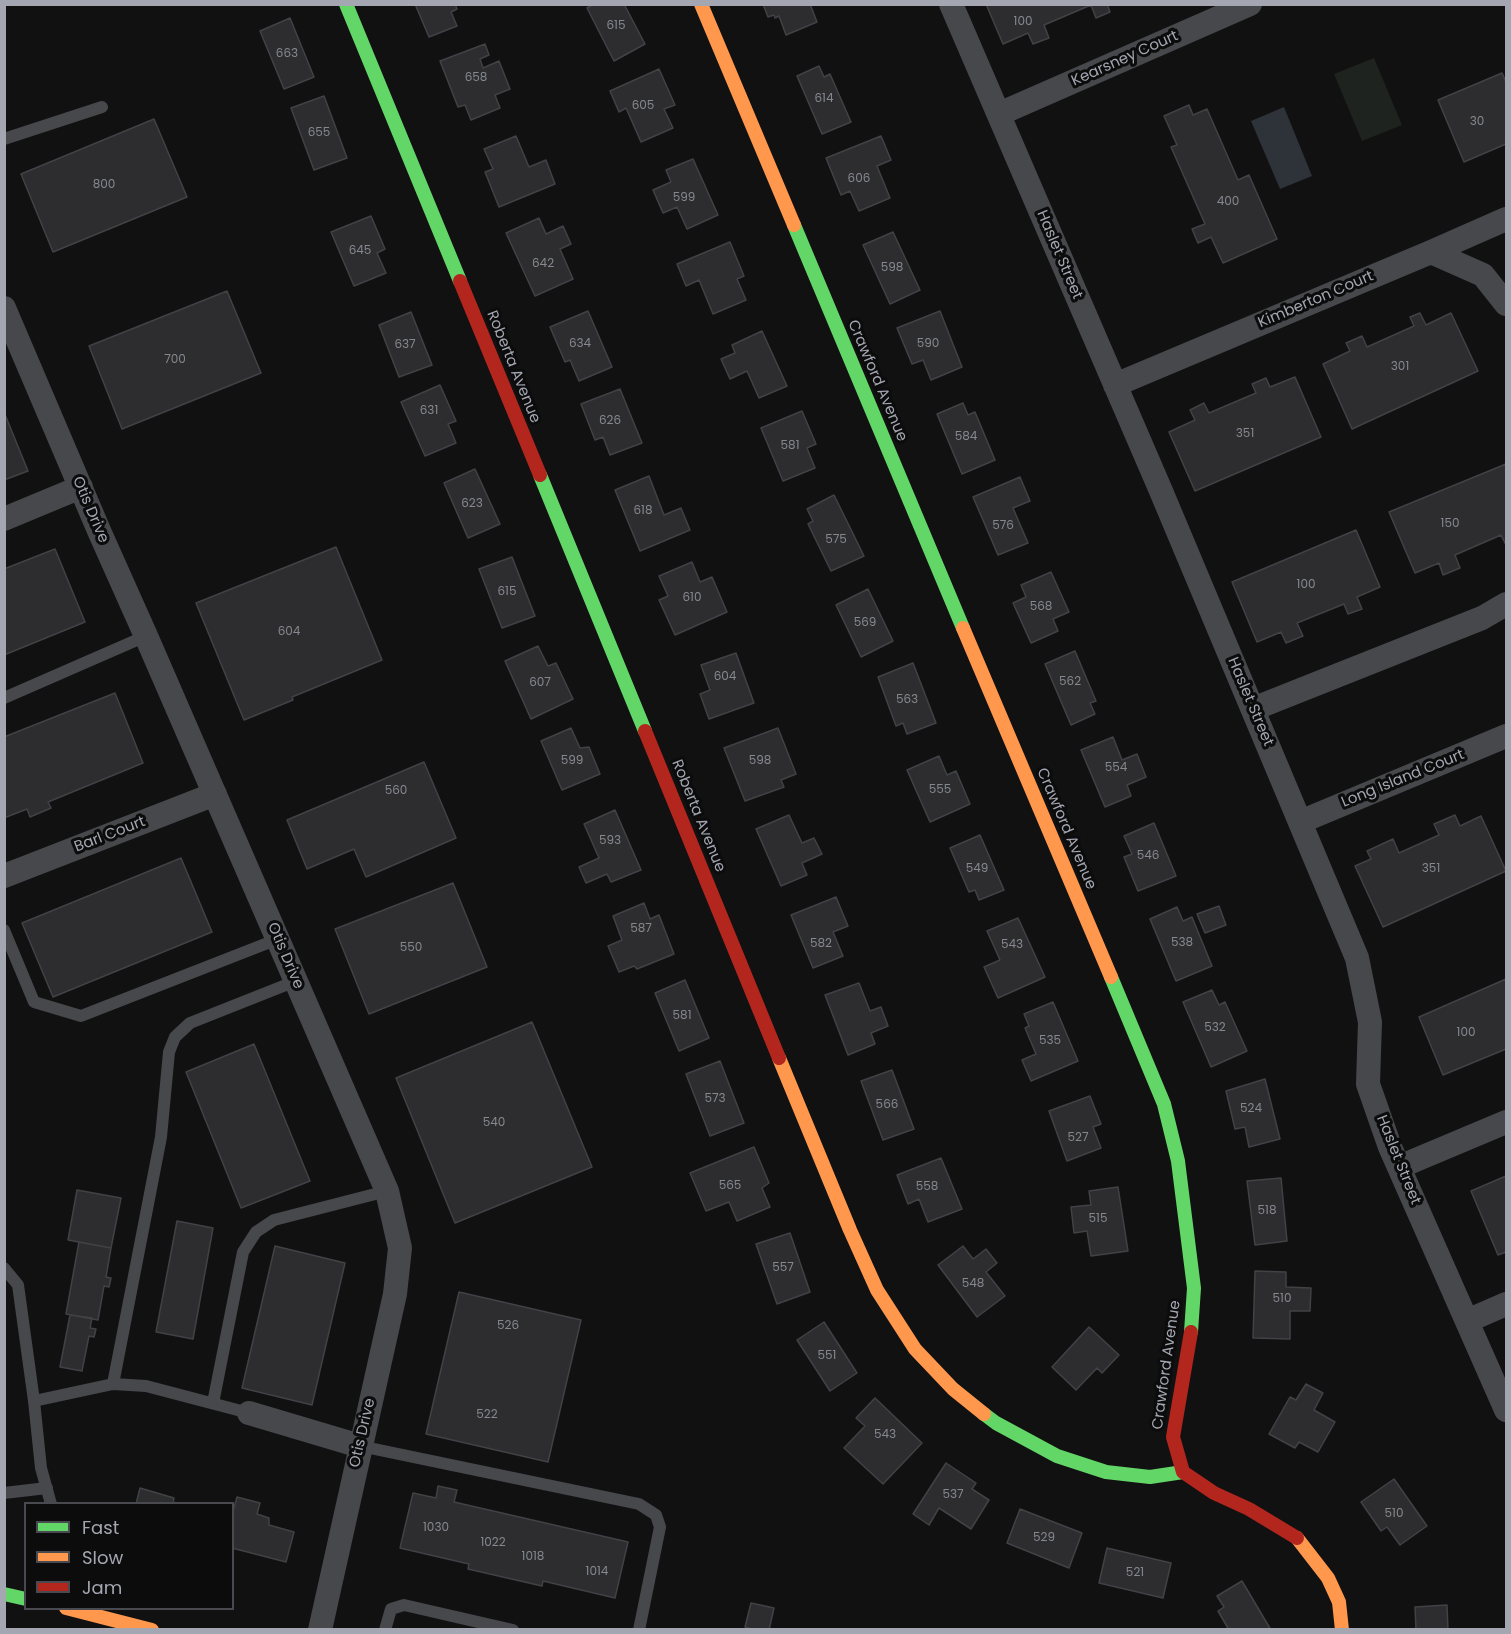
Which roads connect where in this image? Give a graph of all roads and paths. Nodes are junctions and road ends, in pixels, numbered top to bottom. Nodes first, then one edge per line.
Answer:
1 (346, 4) edge
2 (701, 4) edge
3 (951, 4) edge
4 (1250, 4) edge
5 (102, 106) dead end
6 (999, 114) junction
7 (4, 140) edge
8 (1506, 219) edge
9 (1431, 252) junction
10 (1506, 304) edge
11 (7, 319) edge
12 (1115, 384) junction
13 (81, 487) junction
14 (4, 519) edge
15 (1506, 604) edge
16 (146, 636) junction
17 (4, 698) edge
18 (1253, 709) junction
19 (1506, 736) edge
20 (215, 794) junction
21 (1300, 822) junction
22 (4, 876) edge
23 (4, 930) edge
24 (278, 939) junction
25 (296, 981) junction
26 (1506, 1122) edge
27 (1399, 1167) junction
28 (387, 1191) junction
29 (4, 1268) edge
30 (1506, 1304) edge
31 (1467, 1321) junction
32 (113, 1384) junction
33 (34, 1401) junction
34 (213, 1403) junction
35 (1506, 1410) edge
36 (249, 1413) joint
37 (360, 1446) junction
38 (1183, 1472) junction
39 (47, 1488) junction
40 (4, 1493) edge
41 (51, 1502) edge
42 (4, 1594) edge
43 (24, 1599) edge
44 (72, 1610) edge
45 (125, 1627) edge
46 (152, 1629) edge
47 (320, 1629) edge
48 (385, 1629) edge
49 (513, 1629) edge
50 (639, 1629) edge
51 (1342, 1629) edge

1 - 38 street, Roberta Avenue
2 - 38 street, Crawford Avenue
3 - 6 street, Haslet Street
4 - 6 street, Kearsney Court
5 - 7 lane
6 - 12 street, Haslet Street
8 - 9 street, Kimberton Court
9 - 10 street
9 - 12 street, Kimberton Court
11 - 13 street, Otis Drive
12 - 18 street, Haslet Street
13 - 14 street
13 - 16 street, Otis Drive
15 - 18 street
16 - 17 lane
16 - 20 street, Otis Drive
18 - 21 street, Haslet Street
19 - 21 street, Long Island Court
20 - 22 street, Barl Court
20 - 24 street, Otis Drive
21 - 27 street, Haslet Street
23 - 24 lane
24 - 25 street, Otis Drive
25 - 28 street, Otis Drive
25 - 32 lane
26 - 27 street
27 - 31 street, Haslet Street
28 - 34 lane
28 - 37 street, Otis Drive
29 - 33 lane
30 - 31 street
31 - 35 street, Haslet Street
32 - 33 lane
32 - 34 lane
33 - 39 lane
34 - 36 lane
36 - 37 street
37 - 47 street, Otis Drive
37 - 50 lane
38 - 51 street
39 - 40 lane
39 - 41 lane
42 - 43 street
44 - 45 street
45 - 46 street
48 - 49 lane

